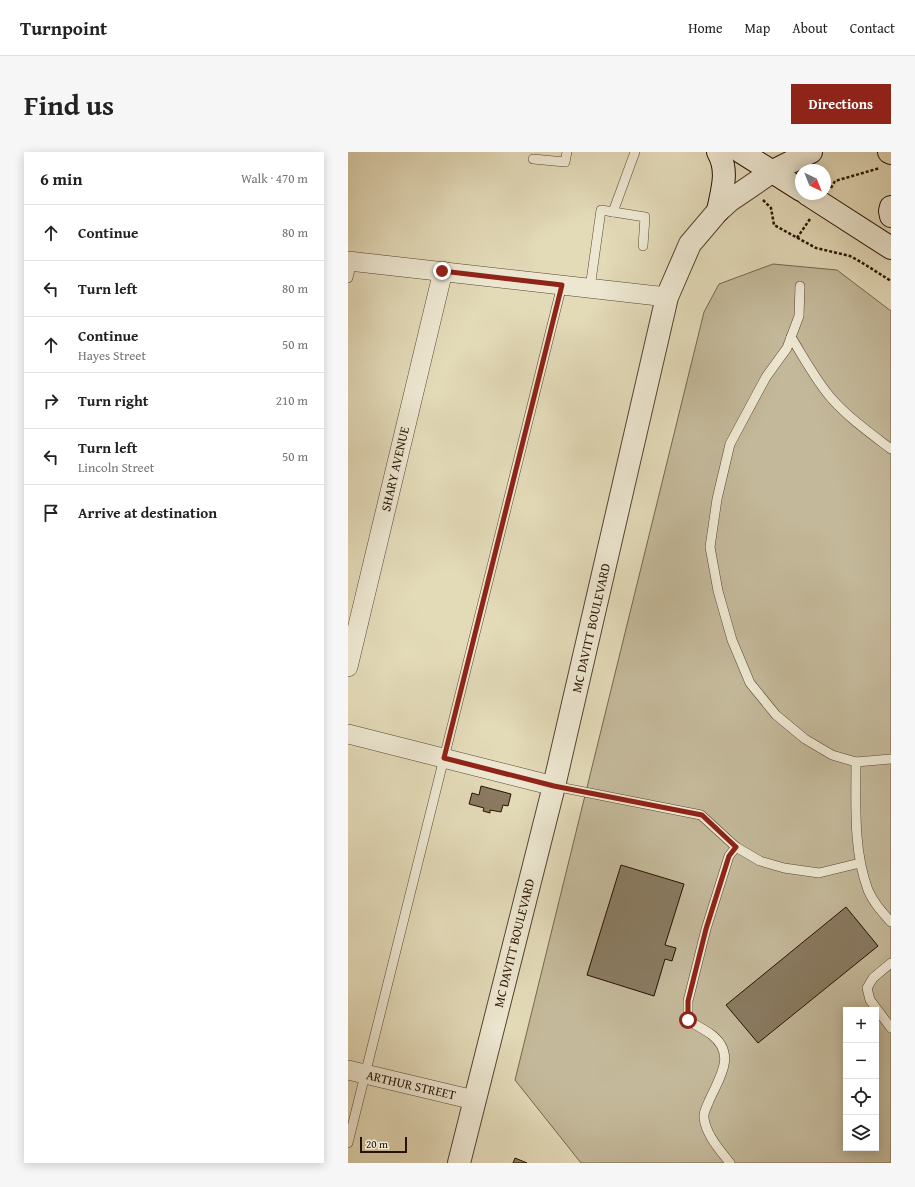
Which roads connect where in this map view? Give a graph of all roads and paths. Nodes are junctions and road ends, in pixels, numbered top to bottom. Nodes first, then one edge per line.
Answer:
1 (567, 152) edge
2 (635, 152) edge
3 (718, 152) edge
4 (741, 152) edge
5 (811, 152) edge
6 (888, 157) edge
7 (533, 159) dead end
8 (773, 171) junction
9 (795, 186) edge
10 (832, 187) dead end
11 (816, 200) edge
12 (891, 207) edge
13 (771, 208) dead end
14 (718, 211) junction
15 (613, 212) junction
16 (891, 216) edge
17 (808, 222) dead end
18 (797, 238) junction
19 (643, 246) dead end
20 (891, 248) edge
21 (349, 266) edge
22 (442, 271) junction
23 (891, 281) edge
24 (562, 285) junction
25 (800, 286) dead end
26 (590, 288) junction
27 (667, 297) junction
28 (791, 337) junction
29 (891, 449) edge
30 (348, 667) edge
31 (348, 734) edge
32 (444, 758) junction
33 (891, 759) edge
34 (856, 762) junction
35 (554, 786) junction
36 (736, 847) junction
37 (860, 863) junction
38 (891, 922) edge
39 (891, 963) edge
40 (891, 1028) edge
41 (357, 1072) edge
42 (474, 1100) junction
43 (348, 1143) edge
44 (459, 1163) edge
45 (730, 1163) edge

1 - 7 lane
2 - 15 lane
3 - 14 street
4 - 8 street
5 - 8 street, MC DAVITT BOULEVARD
6 - 10 path
8 - 9 street
8 - 14 street, MC DAVITT BOULEVARD
11 - 20 street
12 - 16 street
13 - 18 path
14 - 27 street, MC DAVITT BOULEVARD
15 - 19 lane
15 - 26 lane
17 - 18 path
18 - 23 path
21 - 22 street
22 - 24 street
22 - 30 street, SHARY AVENUE
24 - 26 street
24 - 32 lane
25 - 28 lane
26 - 27 street
27 - 35 street, MC DAVITT BOULEVARD
28 - 29 lane
28 - 34 lane
31 - 32 street
32 - 35 street
32 - 41 lane
33 - 34 lane
34 - 37 lane
35 - 36 lane
35 - 42 street, MC DAVITT BOULEVARD
36 - 37 lane
36 - 45 lane
37 - 38 lane
39 - 40 lane
41 - 42 street, ARTHUR STREET
41 - 43 lane
42 - 44 street, MC DAVITT BOULEVARD

